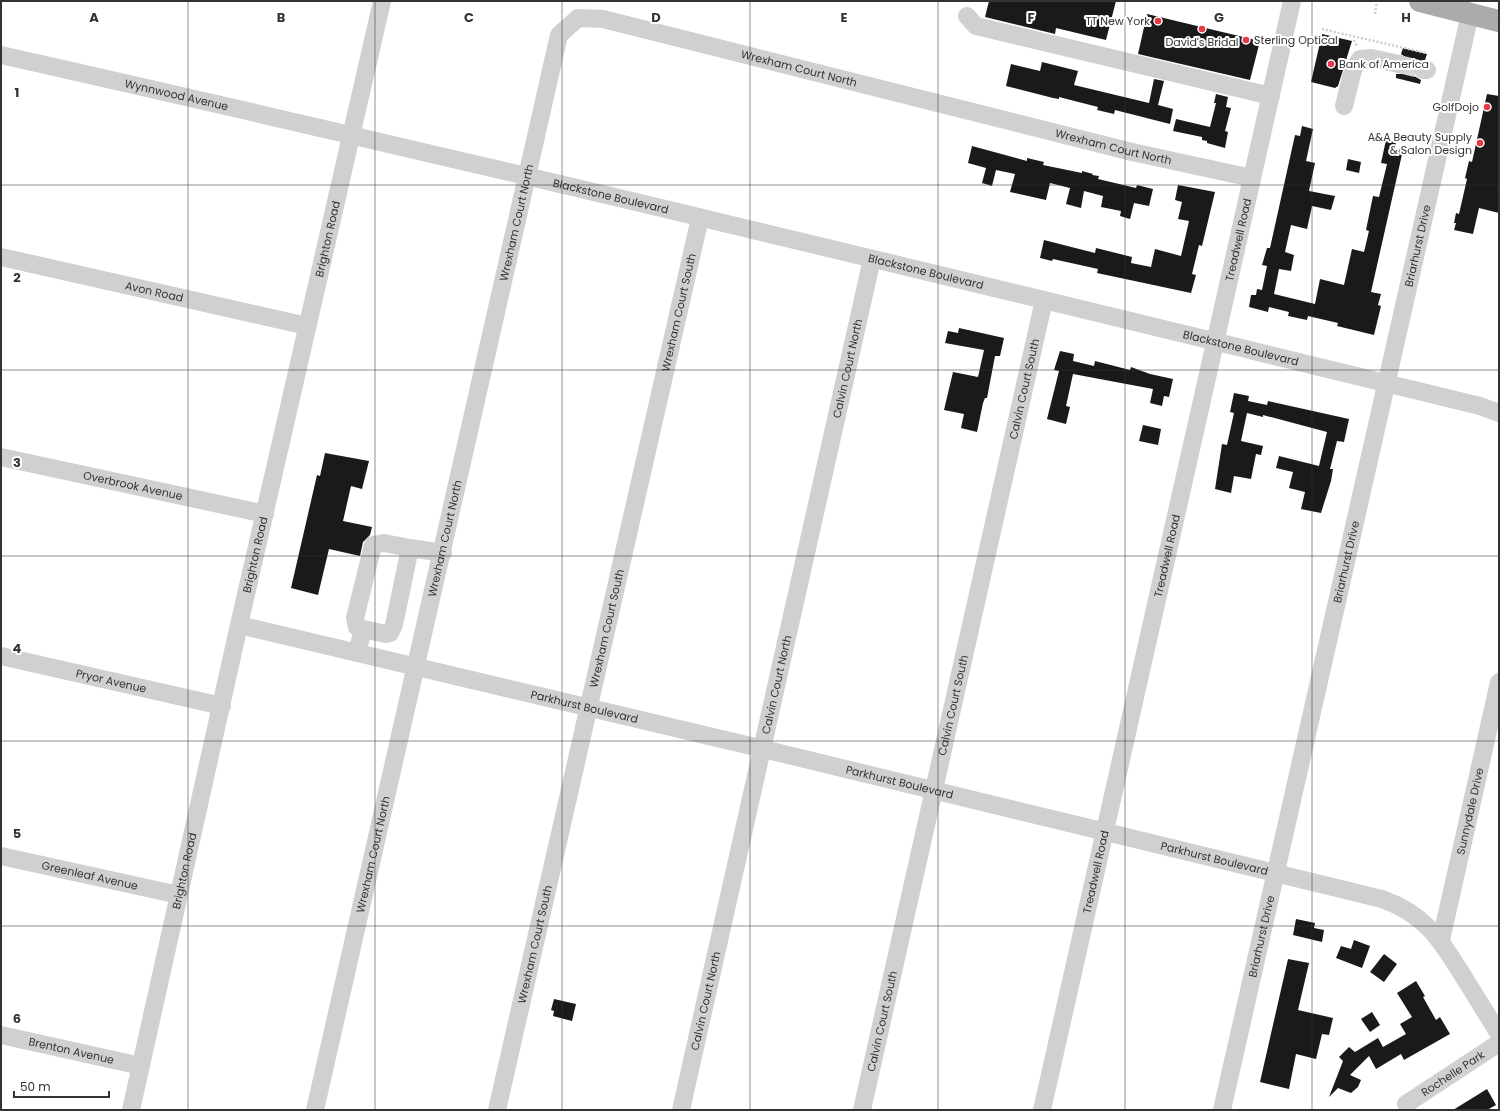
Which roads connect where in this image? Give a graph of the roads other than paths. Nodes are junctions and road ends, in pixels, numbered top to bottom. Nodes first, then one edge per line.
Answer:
1 (382, 1) edge
2 (1292, 1) edge
3 (1420, 1) edge
4 (1470, 14) junction
5 (967, 16) dead end
6 (1499, 21) edge
7 (1, 55) edge
8 (1399, 64) tunnel mouth
9 (1271, 96) junction
10 (1344, 106) dead end
11 (352, 134) junction
12 (528, 177) junction
13 (1252, 178) junction
14 (700, 218) junction
15 (1, 257) edge
16 (872, 259) junction
17 (1044, 300) junction
18 (307, 326) junction
19 (1215, 341) junction
20 (1386, 383) junction
21 (1499, 413) edge
22 (1, 457) edge
23 (265, 514) junction
24 (410, 548) junction
25 (443, 553) junction
26 (239, 625) junction
27 (363, 629) junction
28 (357, 653) junction
29 (1, 656) edge
30 (417, 667) junction
31 (1499, 682) edge
32 (222, 706) junction
33 (588, 707) junction
34 (762, 749) junction
35 (934, 790) junction
36 (1105, 831) junction
37 (1, 856) edge
38 (1276, 872) junction
39 (179, 895) junction
40 (1441, 940) junction
41 (1499, 1034) edge
42 (1, 1035) edge
43 (1499, 1043) edge
44 (141, 1066) junction
45 (1406, 1104) dead end
46 (131, 1110) edge
47 (315, 1110) edge
48 (497, 1110) edge
49 (681, 1110) edge
50 (862, 1110) edge
51 (1042, 1110) edge
52 (1222, 1110) edge

1 - 11 street, Brighton Road
2 - 9 street, Treadwell Road
3 - 4 main road
4 - 6 main road
4 - 20 street, Briarhurst Drive
5 - 9 street
7 - 11 street, Wynnwood Avenue
8 - 10 street
9 - 13 street, Treadwell Road
11 - 12 street, Blackstone Boulevard
11 - 18 street, Brighton Road
12 - 13 street, Wrexham Court North
12 - 14 street, Blackstone Boulevard
12 - 25 street, Wrexham Court North
13 - 19 street, Treadwell Road
14 - 16 street, Blackstone Boulevard
14 - 33 street, Wrexham Court South
15 - 18 street, Avon Road
16 - 17 street, Blackstone Boulevard
16 - 34 street, Calvin Court North
17 - 19 street, Blackstone Boulevard
17 - 35 street, Calvin Court South
18 - 23 street, Brighton Road
19 - 20 street, Blackstone Boulevard
19 - 36 street, Treadwell Road
20 - 21 street, Blackstone Boulevard
20 - 38 street, Briarhurst Drive
22 - 23 street, Overbrook Avenue
23 - 26 street, Brighton Road
24 - 25 street
24 - 27 street
24 - 27 street
25 - 30 street, Wrexham Court North
26 - 28 street, Parkhurst Boulevard
26 - 32 street, Brighton Road
27 - 28 street
28 - 30 street, Parkhurst Boulevard
29 - 32 street, Pryor Avenue
30 - 33 street, Parkhurst Boulevard
30 - 47 street, Wrexham Court North
31 - 40 street, Sunnydale Drive
32 - 39 street, Brighton Road
33 - 34 street, Parkhurst Boulevard
33 - 48 street, Wrexham Court South
34 - 35 street, Parkhurst Boulevard
34 - 49 street, Calvin Court North
35 - 36 street, Parkhurst Boulevard
35 - 50 street, Calvin Court South
36 - 38 street, Parkhurst Boulevard
36 - 51 street, Treadwell Road
37 - 39 street, Greenleaf Avenue
38 - 40 street, Parkhurst Boulevard
38 - 52 street, Briarhurst Drive
39 - 44 street, Brighton Road
40 - 41 street, Parkhurst Boulevard
42 - 44 street, Brenton Avenue
43 - 45 street, Rochelle Park
44 - 46 street, Brighton Road

